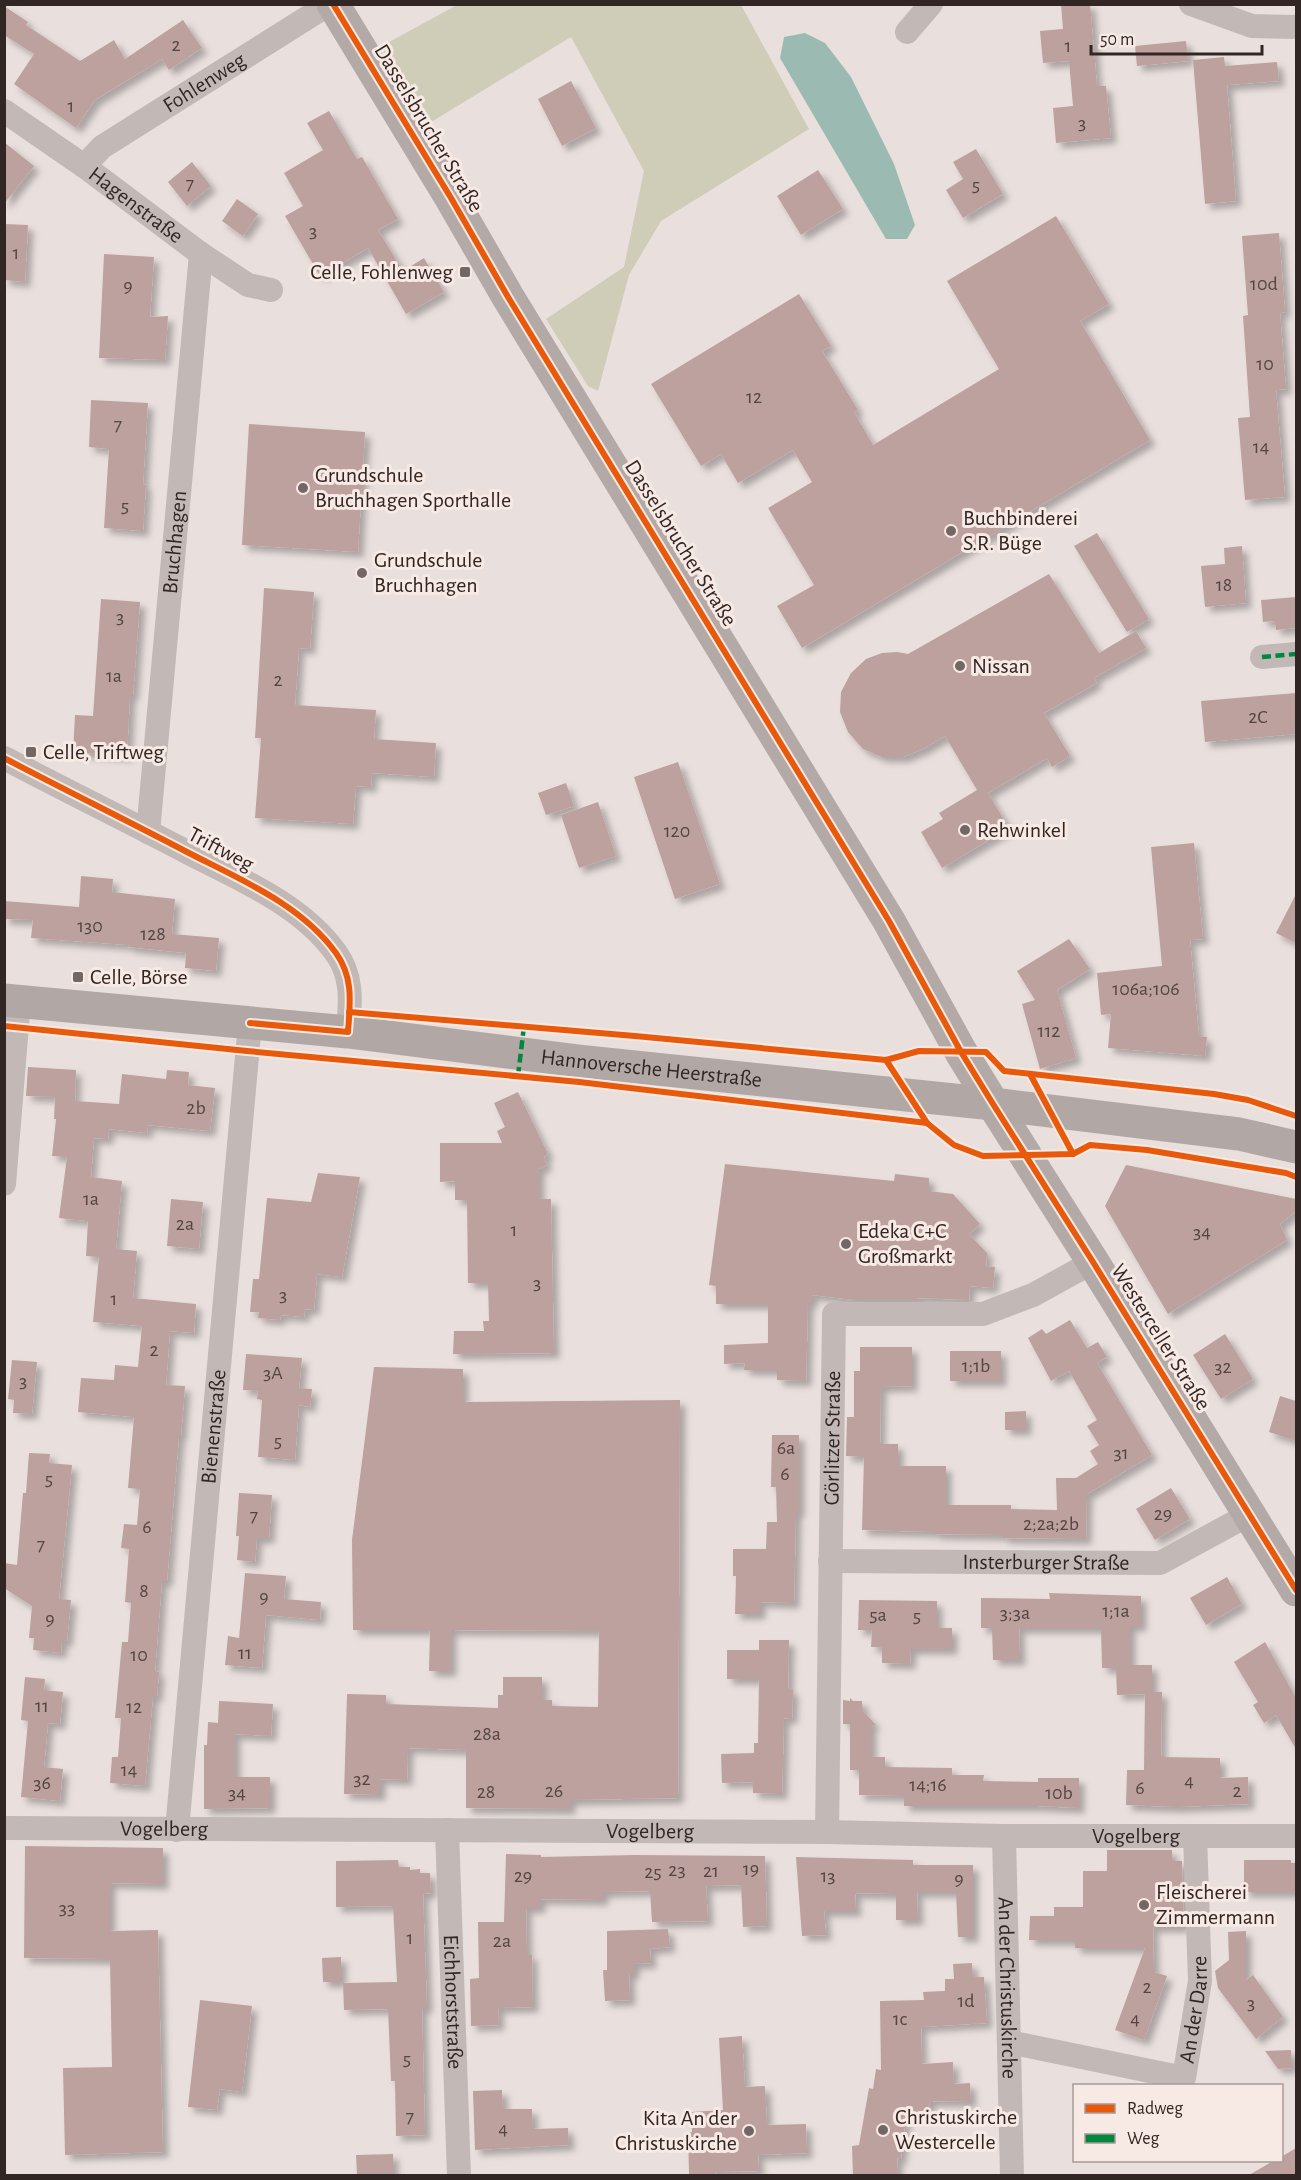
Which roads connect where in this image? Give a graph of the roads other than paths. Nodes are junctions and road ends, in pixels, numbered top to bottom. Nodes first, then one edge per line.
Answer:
1 (331, 4) edge
2 (931, 4) edge
3 (1191, 4) edge
4 (1296, 27) edge
5 (907, 32) dead end
6 (4, 111) edge
7 (84, 166) junction
8 (201, 254) junction
9 (271, 290) dead end
10 (1296, 654) edge
11 (1262, 657) dead end
12 (4, 758) edge
13 (148, 832) junction
14 (12, 1001) edge
15 (250, 1023) junction
16 (348, 1032) junction
17 (993, 1104) junction
18 (1296, 1147) edge
19 (4, 1184) edge
20 (1093, 1262) junction
21 (1250, 1514) junction
22 (830, 1562) junction
23 (1296, 1590) edge
24 (4, 1828) edge
25 (177, 1830) junction
26 (447, 1830) junction
27 (827, 1832) junction
28 (1004, 1836) junction
29 (1194, 1836) junction
30 (1296, 1836) edge
31 (1009, 2042) junction
32 (459, 2175) edge
33 (1012, 2175) edge

1 - 7 street, Fohlenweg
1 - 17 street, Dasselsbrucher Straße
2 - 5 street
3 - 4 street
6 - 7 street, Hagenstraße
7 - 8 street, Hagenstraße
8 - 9 street, Hagenstraße
8 - 13 street, Bruchhagen
10 - 11 street
12 - 13 street, Triftweg
13 - 16 street, Triftweg
14 - 15 main road, Hannoversche Heerstraße
14 - 19 street
15 - 16 main road, Hannoversche Heerstraße
15 - 25 street, Bienenstraße
16 - 17 main road, Hannoversche Heerstraße
17 - 18 main road, Hannoversche Heerstraße
17 - 20 street, Westerceller Straße
20 - 21 street, Westerceller Straße
20 - 22 street, Görlitzer Straße
21 - 22 street, Insterburger Straße
21 - 23 street, Westerceller Straße
22 - 27 street, Görlitzer Straße
24 - 25 street, Vogelberg
25 - 26 street, Vogelberg
26 - 27 street, Vogelberg
26 - 32 street, Eichhorststraße
27 - 28 street, Vogelberg
28 - 29 street, Vogelberg
28 - 31 street, An der Christuskirche
29 - 30 street, Vogelberg
29 - 31 street, An der Darre
31 - 33 street, An der Christuskirche

